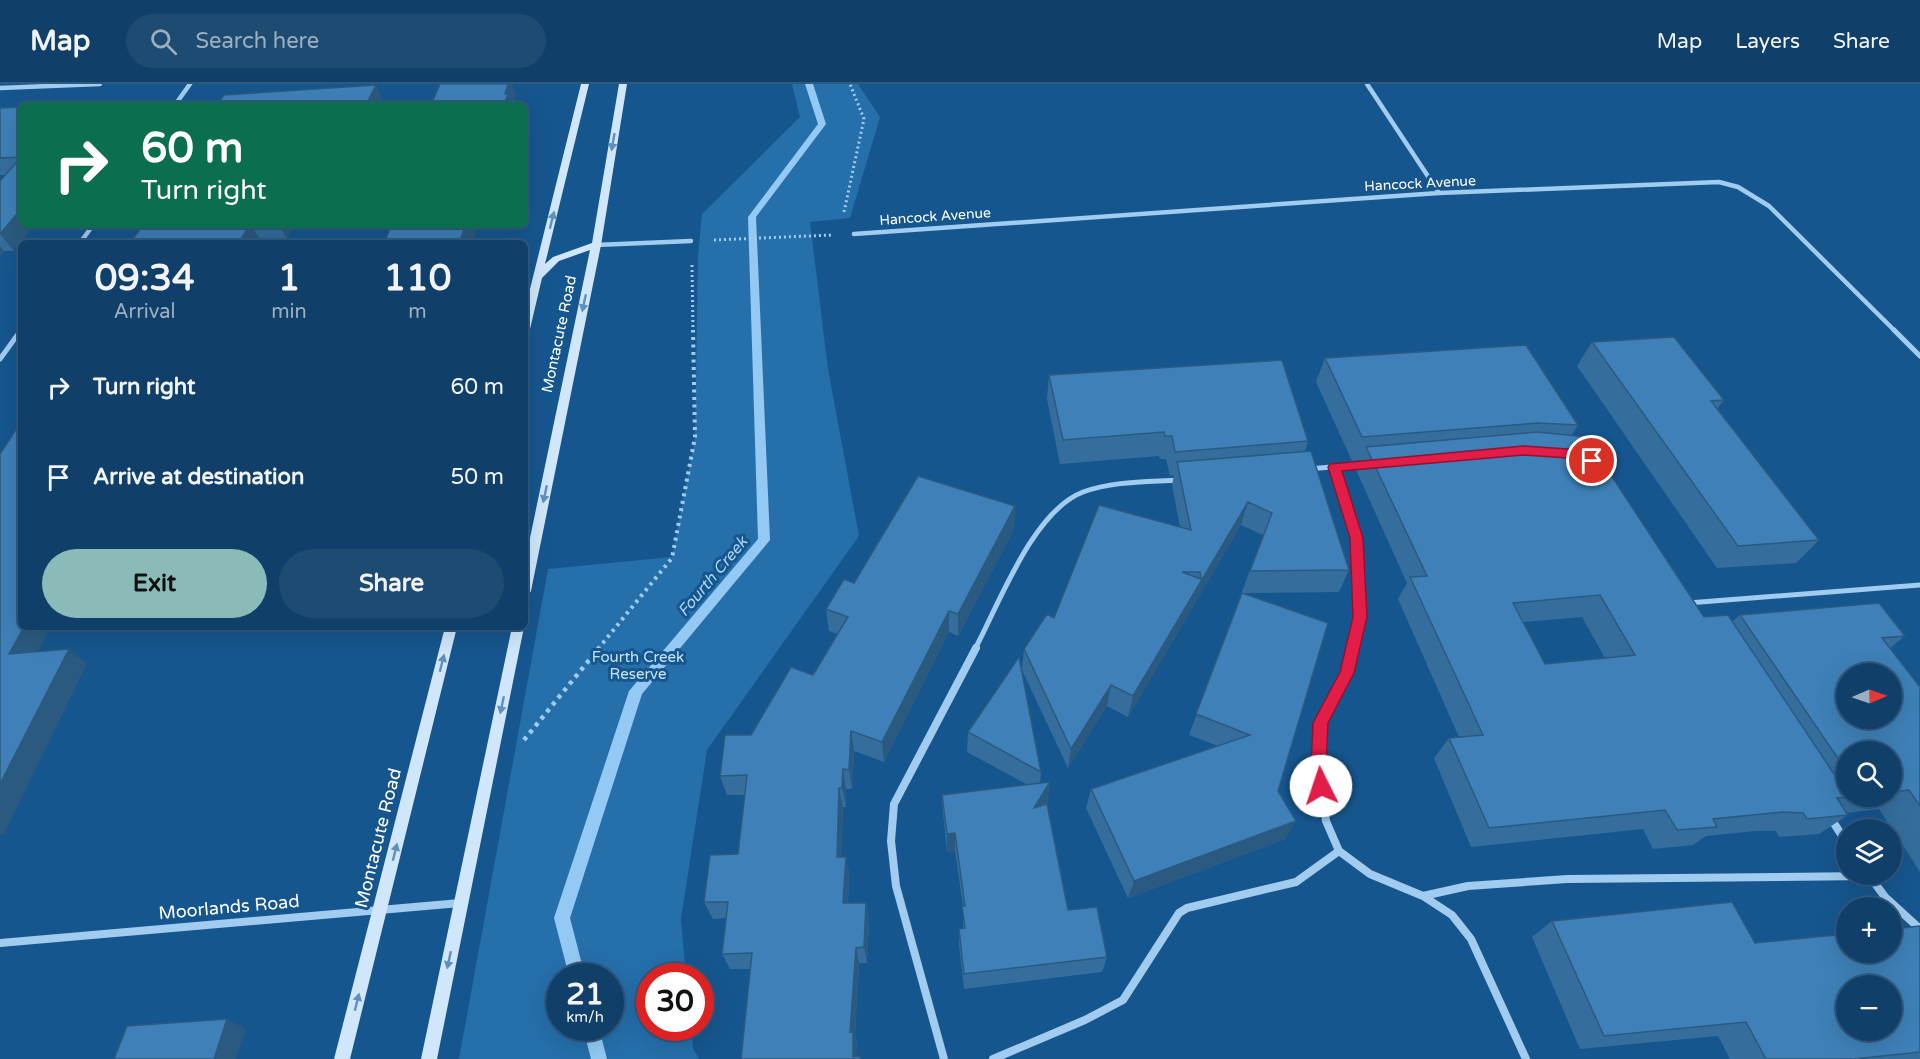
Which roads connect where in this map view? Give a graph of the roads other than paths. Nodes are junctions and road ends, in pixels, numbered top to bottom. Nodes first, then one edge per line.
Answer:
1 (100, 84) edge
2 (190, 84) edge
3 (585, 84) edge
4 (623, 84) edge
5 (1367, 84) edge
6 (0, 88) edge
7 (178, 102) edge
8 (1439, 193) junction
9 (854, 234) road end
10 (691, 241) road end
11 (596, 245) junction
12 (538, 277) junction
13 (528, 317) edge
14 (18, 333) edge
15 (1920, 356) edge
16 (0, 359) edge
17 (1370, 464) edge
18 (1334, 467) junction
19 (1300, 470) edge
20 (1186, 480) edge
21 (528, 576) edge
22 (1920, 585) edge
23 (1682, 594) edge
24 (1688, 603) junction
25 (1695, 613) edge
26 (450, 630) edge
27 (517, 630) edge
28 (1827, 812) edge
29 (1836, 826) edge
30 (1339, 851) junction
31 (1836, 875) edge
32 (1876, 885) edge
33 (1423, 896) junction
34 (461, 903) junction
35 (381, 909) junction
36 (1920, 929) edge
37 (0, 943) edge
38 (342, 1059) edge
39 (429, 1059) edge
40 (944, 1059) edge
41 (993, 1059) edge
42 (1526, 1059) edge

1 - 6 street
2 - 7 street
12 -> 3 main road
4 -> 11 main road, Montacute Road
5 - 8 street
8 - 9 street, Hancock Avenue
8 - 15 street, Hancock Avenue
10 - 11 street
11 - 12 main road
11 -> 21 main road, Montacute Road
12 - 13 main road
14 - 16 street
17 - 18 street
18 - 19 street
18 - 30 street
20 - 40 street
22 - 24 street
23 - 24 street
24 - 25 street
35 -> 26 main road, Montacute Road
27 -> 34 main road
28 - 29 street
30 - 33 street
30 - 41 street
31 - 33 street
32 - 36 street
33 - 42 street
34 - 35 street, Moorlands Road
34 -> 39 main road
35 - 37 street, Moorlands Road
38 -> 35 main road, Montacute Road

